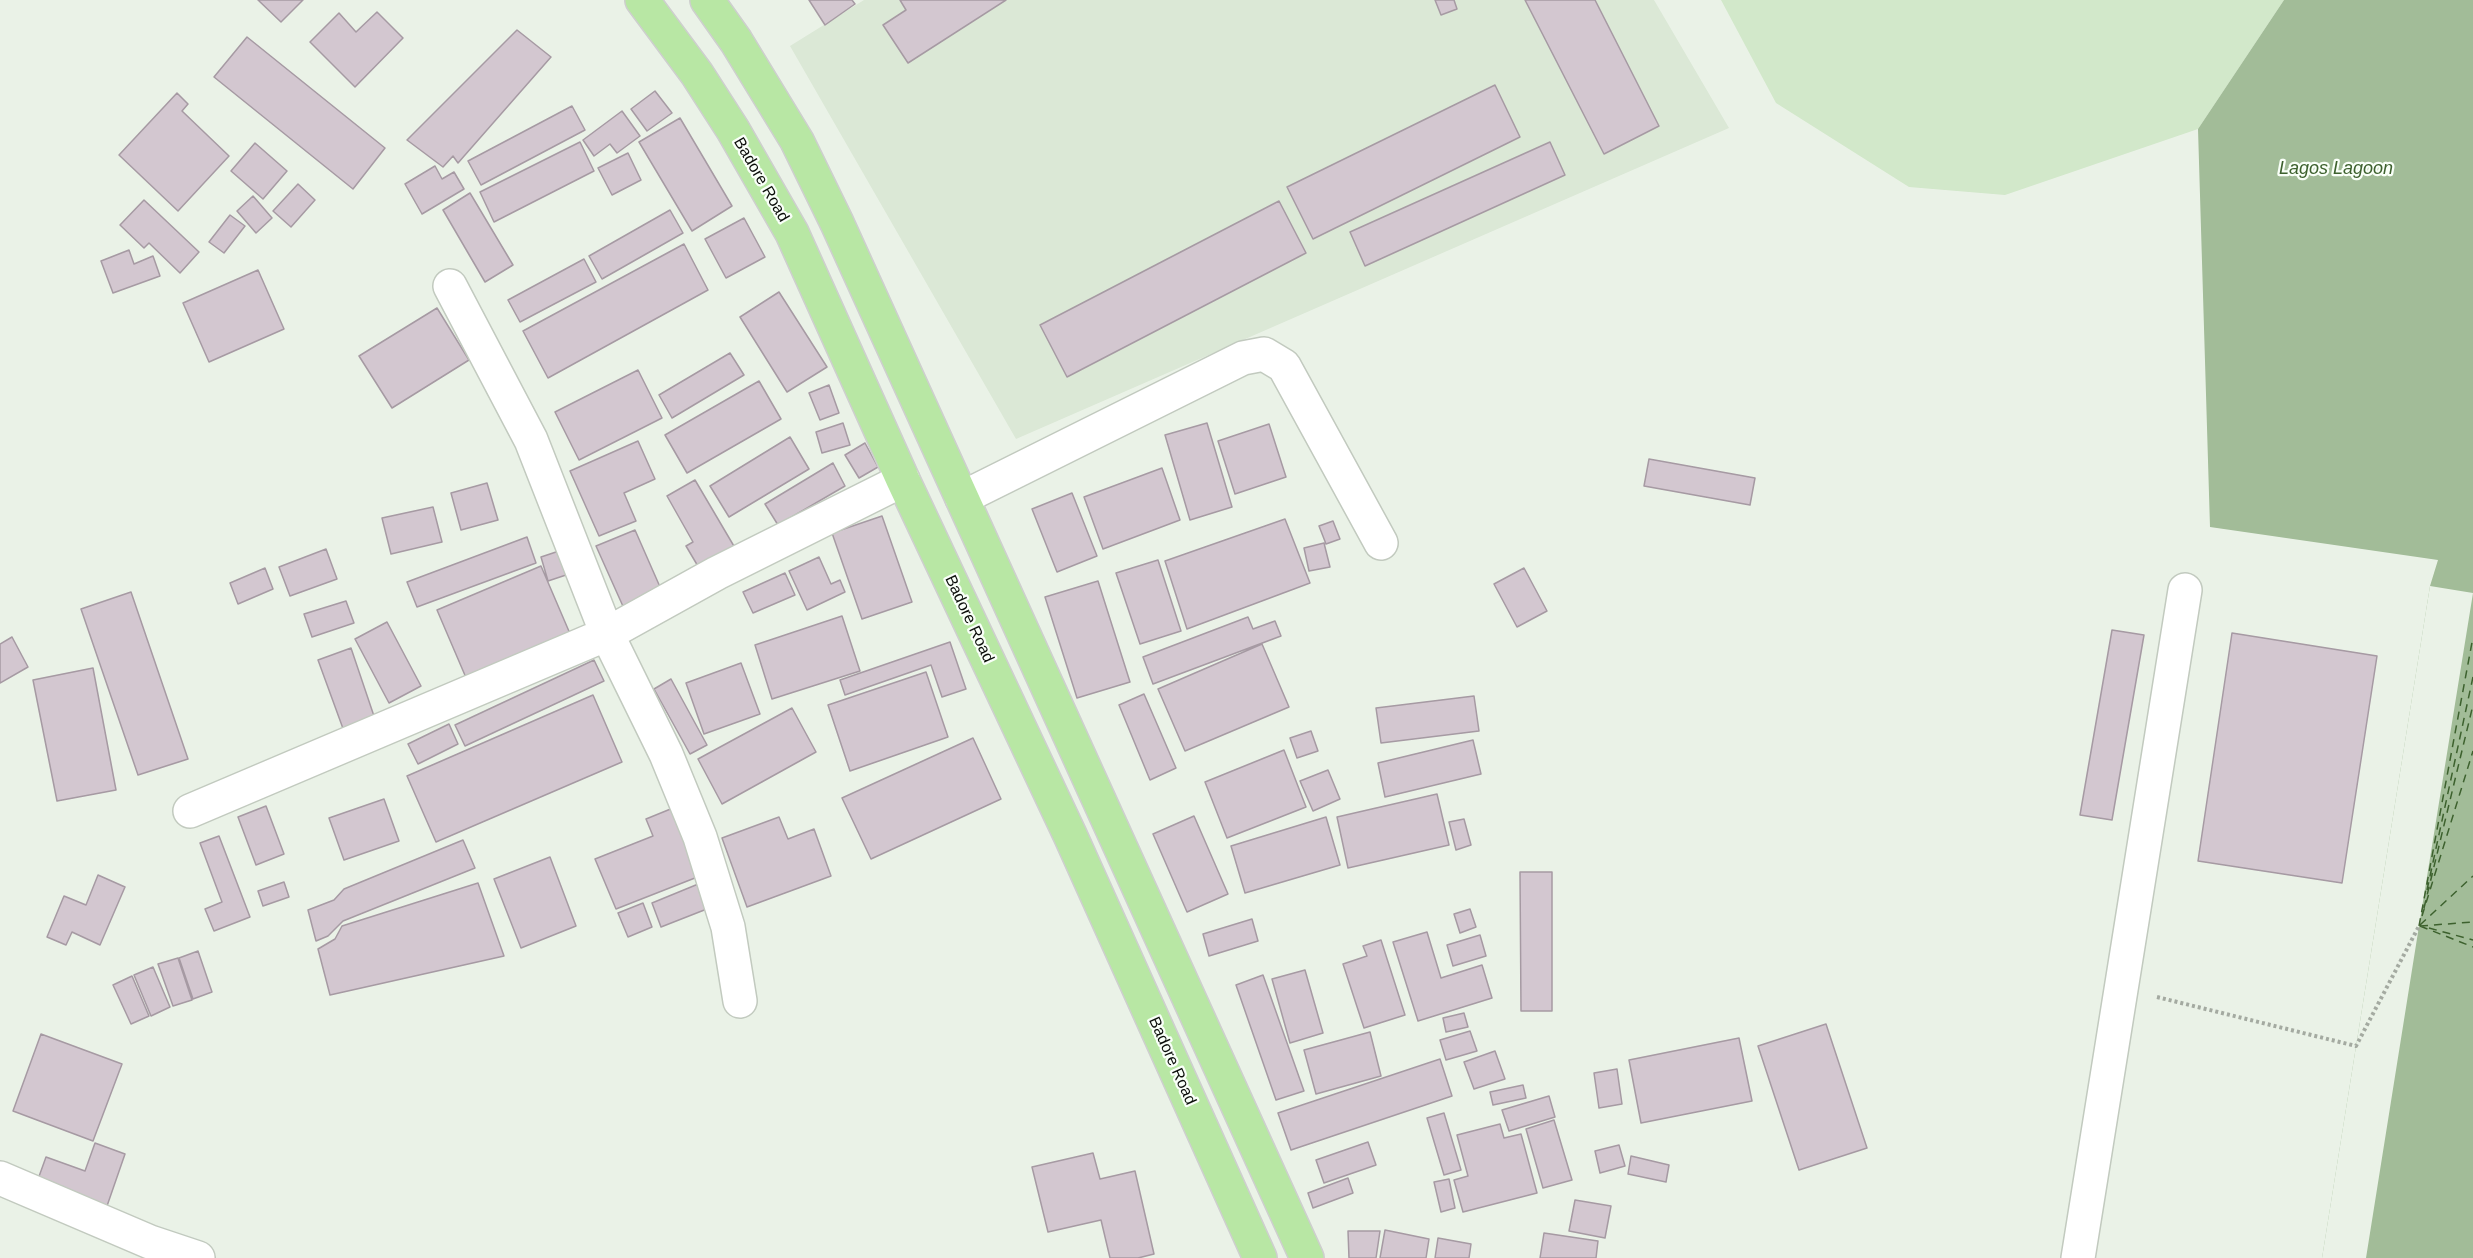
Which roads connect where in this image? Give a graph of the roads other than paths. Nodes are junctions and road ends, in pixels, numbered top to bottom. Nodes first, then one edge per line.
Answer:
1 (642, 0) edge
2 (707, 0) edge
3 (450, 286) dead end
4 (903, 480) junction
5 (962, 498) junction
6 (1381, 543) dead end
7 (2185, 590) dead end
8 (607, 634) junction
9 (190, 811) dead end
10 (740, 1002) dead end
11 (0, 1178) edge
12 (198, 1258) edge
13 (1260, 1258) edge
14 (1307, 1258) edge
15 (2078, 1258) edge

1 - 4 main road, Badore Road
2 - 5 main road
3 - 8 street
4 - 8 street
4 - 13 main road, Badore Road
5 - 6 street
5 - 14 main road
7 - 15 street
8 - 9 street
8 - 10 street
11 - 12 street

